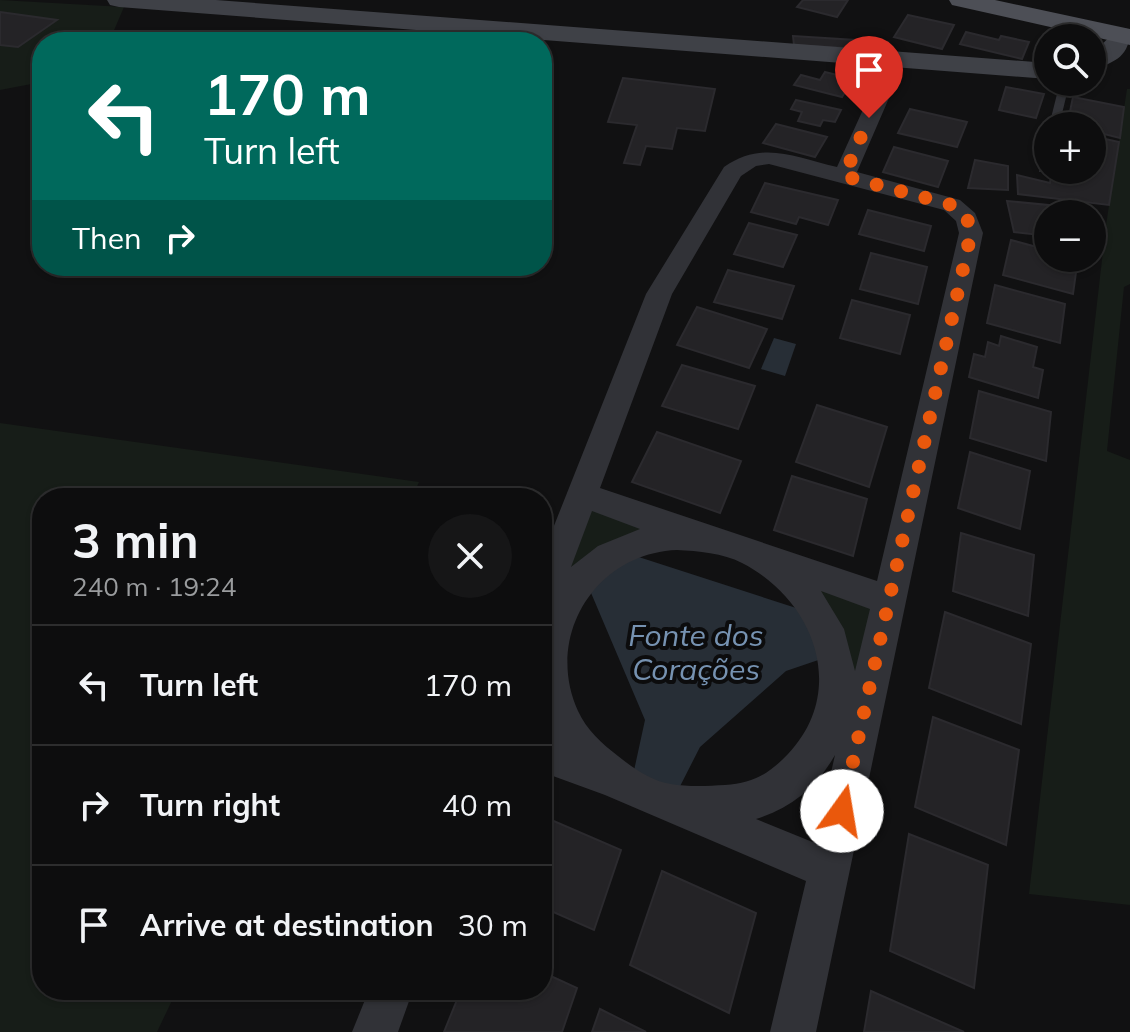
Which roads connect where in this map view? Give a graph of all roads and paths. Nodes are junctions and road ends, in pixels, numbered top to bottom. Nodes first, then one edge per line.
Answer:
1 (119, 0) edge
2 (961, 0) edge
3 (1050, 24) edge
4 (526, 32) edge
5 (552, 34) edge
6 (1106, 35) edge
7 (1127, 36) edge
8 (1106, 55) edge
9 (895, 61) junction
10 (1034, 70) edge
11 (844, 176) junction
12 (582, 495) junction
13 (702, 537) junction
14 (745, 549) junction
15 (552, 591) edge
16 (552, 601) edge
17 (889, 601) junction
18 (552, 684) edge
19 (849, 718) junction
20 (552, 757) edge
21 (618, 782) junction
22 (671, 804) junction
23 (829, 870) junction
24 (387, 1000) edge
25 (375, 1032) edge
26 (793, 1032) edge

1 - 4 street
2 - 3 main road
5 - 9 street
6 - 7 main road
7 - 8 street
9 - 10 street
9 - 11 street
11 - 12 street
11 - 17 street
12 - 13 street
12 - 15 street
13 - 14 street
13 - 16 street
14 - 17 street
14 - 19 street
17 - 19 street
18 - 21 street
19 - 22 street
19 - 23 street
20 - 21 street
21 - 22 street
22 - 23 street
23 - 26 street
24 - 25 street

